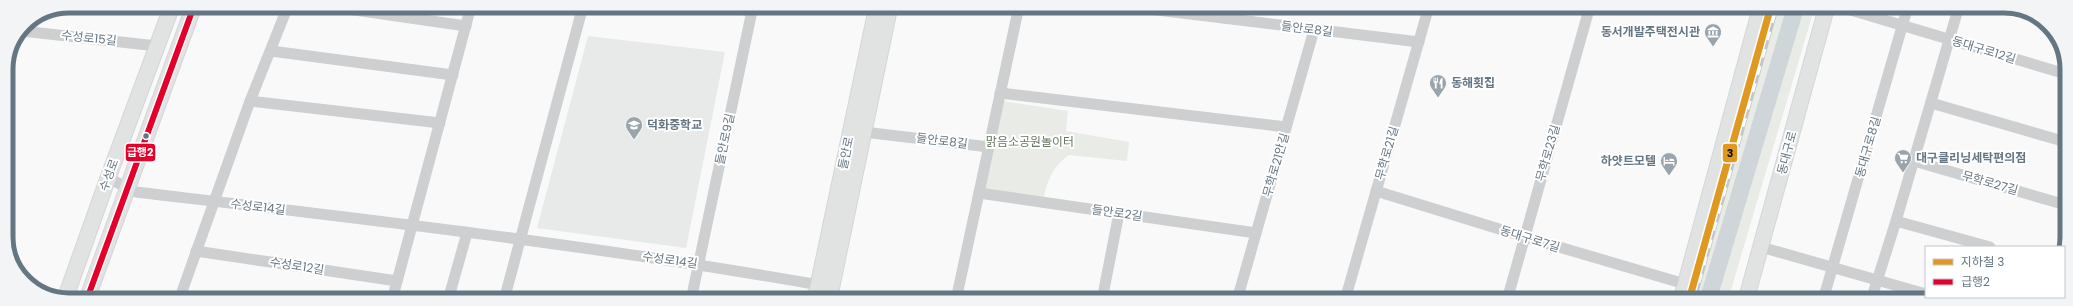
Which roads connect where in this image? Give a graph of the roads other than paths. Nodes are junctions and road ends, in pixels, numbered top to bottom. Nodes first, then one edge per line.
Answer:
1 (169, 13) edge
2 (191, 13) edge
3 (285, 13) edge
4 (376, 13) edge
5 (469, 13) edge
6 (581, 13) edge
7 (752, 13) edge
8 (876, 13) edge
9 (889, 13) edge
10 (1017, 13) edge
11 (1182, 13) edge
12 (1225, 13) edge
13 (1427, 13) edge
14 (1588, 13) edge
15 (1759, 13) edge
16 (1825, 13) edge
17 (1860, 13) edge
18 (1906, 13) edge
19 (1957, 13) edge
20 (1224, 18) junction
21 (466, 26) junction
22 (1902, 26) junction
23 (1314, 30) junction
24 (27, 32) edge
25 (1950, 40) junction
26 (1419, 42) junction
27 (157, 46) junction
28 (271, 51) junction
29 (2060, 72) edge
30 (452, 75) junction
31 (1000, 93) junction
32 (250, 101) junction
33 (1931, 103) junction
34 (440, 123) junction
35 (1286, 127) junction
36 (864, 132) junction
37 (2060, 140) edge
38 (989, 147) junction
39 (1914, 161) junction
40 (108, 178) junction
41 (127, 188) junction
42 (1376, 190) junction
43 (979, 193) junction
44 (215, 202) junction
45 (2060, 203) edge
46 (1119, 213) junction
47 (1896, 221) junction
48 (412, 225) junction
49 (467, 233) junction
50 (1256, 233) junction
51 (1525, 237) junction
52 (520, 240) junction
53 (1986, 246) edge
54 (1761, 247) junction
55 (196, 250) junction
56 (699, 264) junction
57 (1833, 267) junction
58 (1877, 280) junction
59 (397, 281) junction
60 (1685, 284) junction
61 (818, 285) junction
62 (67, 293) edge
63 (90, 293) edge
64 (181, 293) edge
65 (394, 293) edge
66 (450, 293) edge
67 (506, 293) edge
68 (693, 293) edge
69 (816, 293) edge
70 (830, 293) edge
71 (958, 293) edge
72 (1103, 293) edge
73 (1239, 293) edge
74 (1347, 293) edge
75 (1509, 293) edge
76 (1683, 293) edge
77 (1748, 293) edge
78 (1825, 293) edge
79 (1873, 293) edge
80 (1922, 293) edge

1 - 27 main road, 수성로
2 - 41 main road, 수성로
3 - 28 street
4 - 21 street
5 - 21 street
6 - 52 street
7 - 56 street, 들안로9길
8 - 61 main road, 들안로
9 - 36 main road, 들안로
10 - 31 street
11 - 20 street, 들안로8길
12 - 20 street
13 - 26 street, 무학로21길
14 - 51 street, 무학로23길
15 - 60 main road
16 - 54 main road, 동대구로
17 - 22 street, 동대구로12길
18 - 22 street
19 - 25 street
20 - 23 street, 들안로8길
21 - 30 street
22 - 25 street, 동대구로12길
22 - 57 street, 동대구로8길
23 - 26 street, 들안로8길
23 - 35 street, 무학로21안길
24 - 27 street, 수성로15길
25 - 29 street, 동대구로12길
25 - 33 street
26 - 42 street, 무학로21길
27 - 40 main road, 수성로
28 - 30 street
28 - 32 street
30 - 34 street
31 - 35 street
31 - 38 street
32 - 34 street
32 - 44 street
33 - 37 street
33 - 39 street
34 - 48 street
35 - 50 street, 무학로21안길
36 - 38 street, 들안로8길
36 - 70 main road, 들안로
38 - 43 street
39 - 45 street, 무학로27길
39 - 47 street
40 - 41 street, 수성로14길
40 - 62 main road, 수성로
41 - 44 street, 수성로14길
41 - 63 main road, 수성로
42 - 51 street, 동대구로7길
42 - 74 street, 무학로21길
43 - 46 street, 들안로2길
43 - 71 street
44 - 48 street, 수성로14길
44 - 55 street
46 - 50 street, 들안로2길
46 - 72 street
47 - 53 street
47 - 58 street
48 - 49 street, 수성로14길
48 - 59 street
49 - 52 street, 수성로14길
49 - 66 street
50 - 73 street, 무학로21안길
51 - 60 street, 동대구로7길
51 - 75 street, 무학로23길
52 - 56 street, 수성로14길
52 - 67 street
54 - 57 street
54 - 77 main road, 동대구로
55 - 59 street, 수성로12길
55 - 64 street
56 - 61 street, 수성로14길
56 - 68 street, 들안로9길
57 - 58 street
57 - 78 street, 동대구로8길
58 - 79 street
58 - 80 street
59 - 65 street
60 - 76 main road
61 - 69 main road, 들안로

